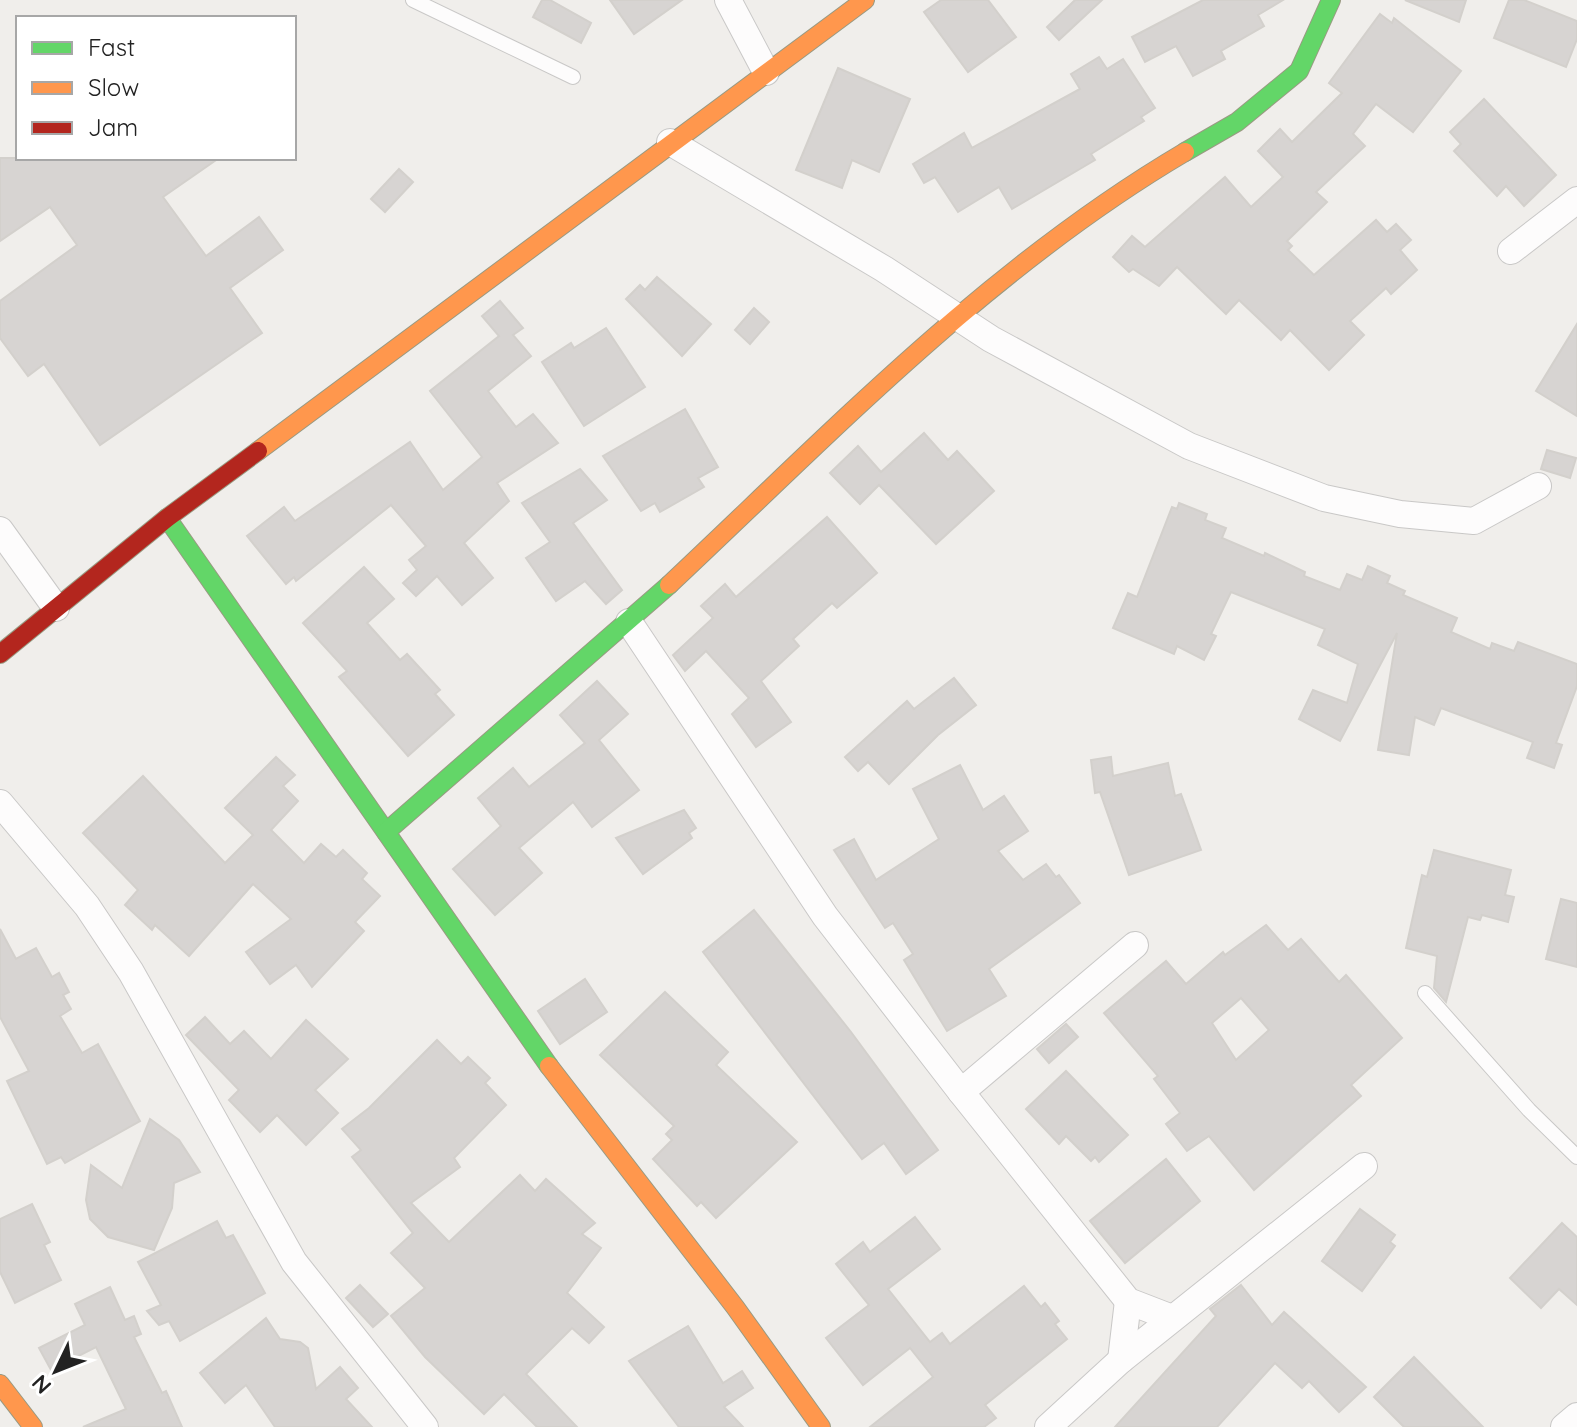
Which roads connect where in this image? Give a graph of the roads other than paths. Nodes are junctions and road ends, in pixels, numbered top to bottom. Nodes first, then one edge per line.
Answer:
1 (413, 0) edge
2 (728, 0) edge
3 (865, 0) edge
4 (1331, 0) edge
5 (766, 72) junction
6 (573, 77) dead end
7 (670, 142) junction
8 (1577, 200) edge
9 (1511, 251) dead end
10 (956, 315) junction
11 (1538, 486) dead end
12 (167, 518) junction
13 (0, 530) edge
14 (56, 608) junction
15 (629, 622) junction
16 (0, 654) edge
17 (0, 803) edge
18 (386, 832) junction
19 (1135, 945) dead end
20 (1425, 993) dead end
21 (961, 1092) junction
22 (1577, 1157) edge
23 (1364, 1166) dead end
24 (1128, 1301) junction
25 (1172, 1318) junction
26 (1121, 1360) junction
27 (0, 1384) edge
28 (1577, 1416) edge
29 (33, 1427) edge
30 (425, 1427) edge
31 (821, 1427) edge
32 (1048, 1427) edge
33 (1564, 1427) edge

1 - 6 lane
2 - 5 street
3 - 5 street
4 - 10 street
5 - 7 street
7 - 10 street
7 - 12 street
8 - 9 street
10 - 11 street
10 - 15 street
12 - 14 street
12 - 18 street
13 - 14 street
14 - 16 street
15 - 18 street
15 - 21 street
17 - 30 street
18 - 31 street
19 - 21 street
20 - 22 lane
21 - 24 street
23 - 25 street
24 - 25 street
24 - 26 street
25 - 26 street
26 - 32 street
27 - 29 street
28 - 33 street

